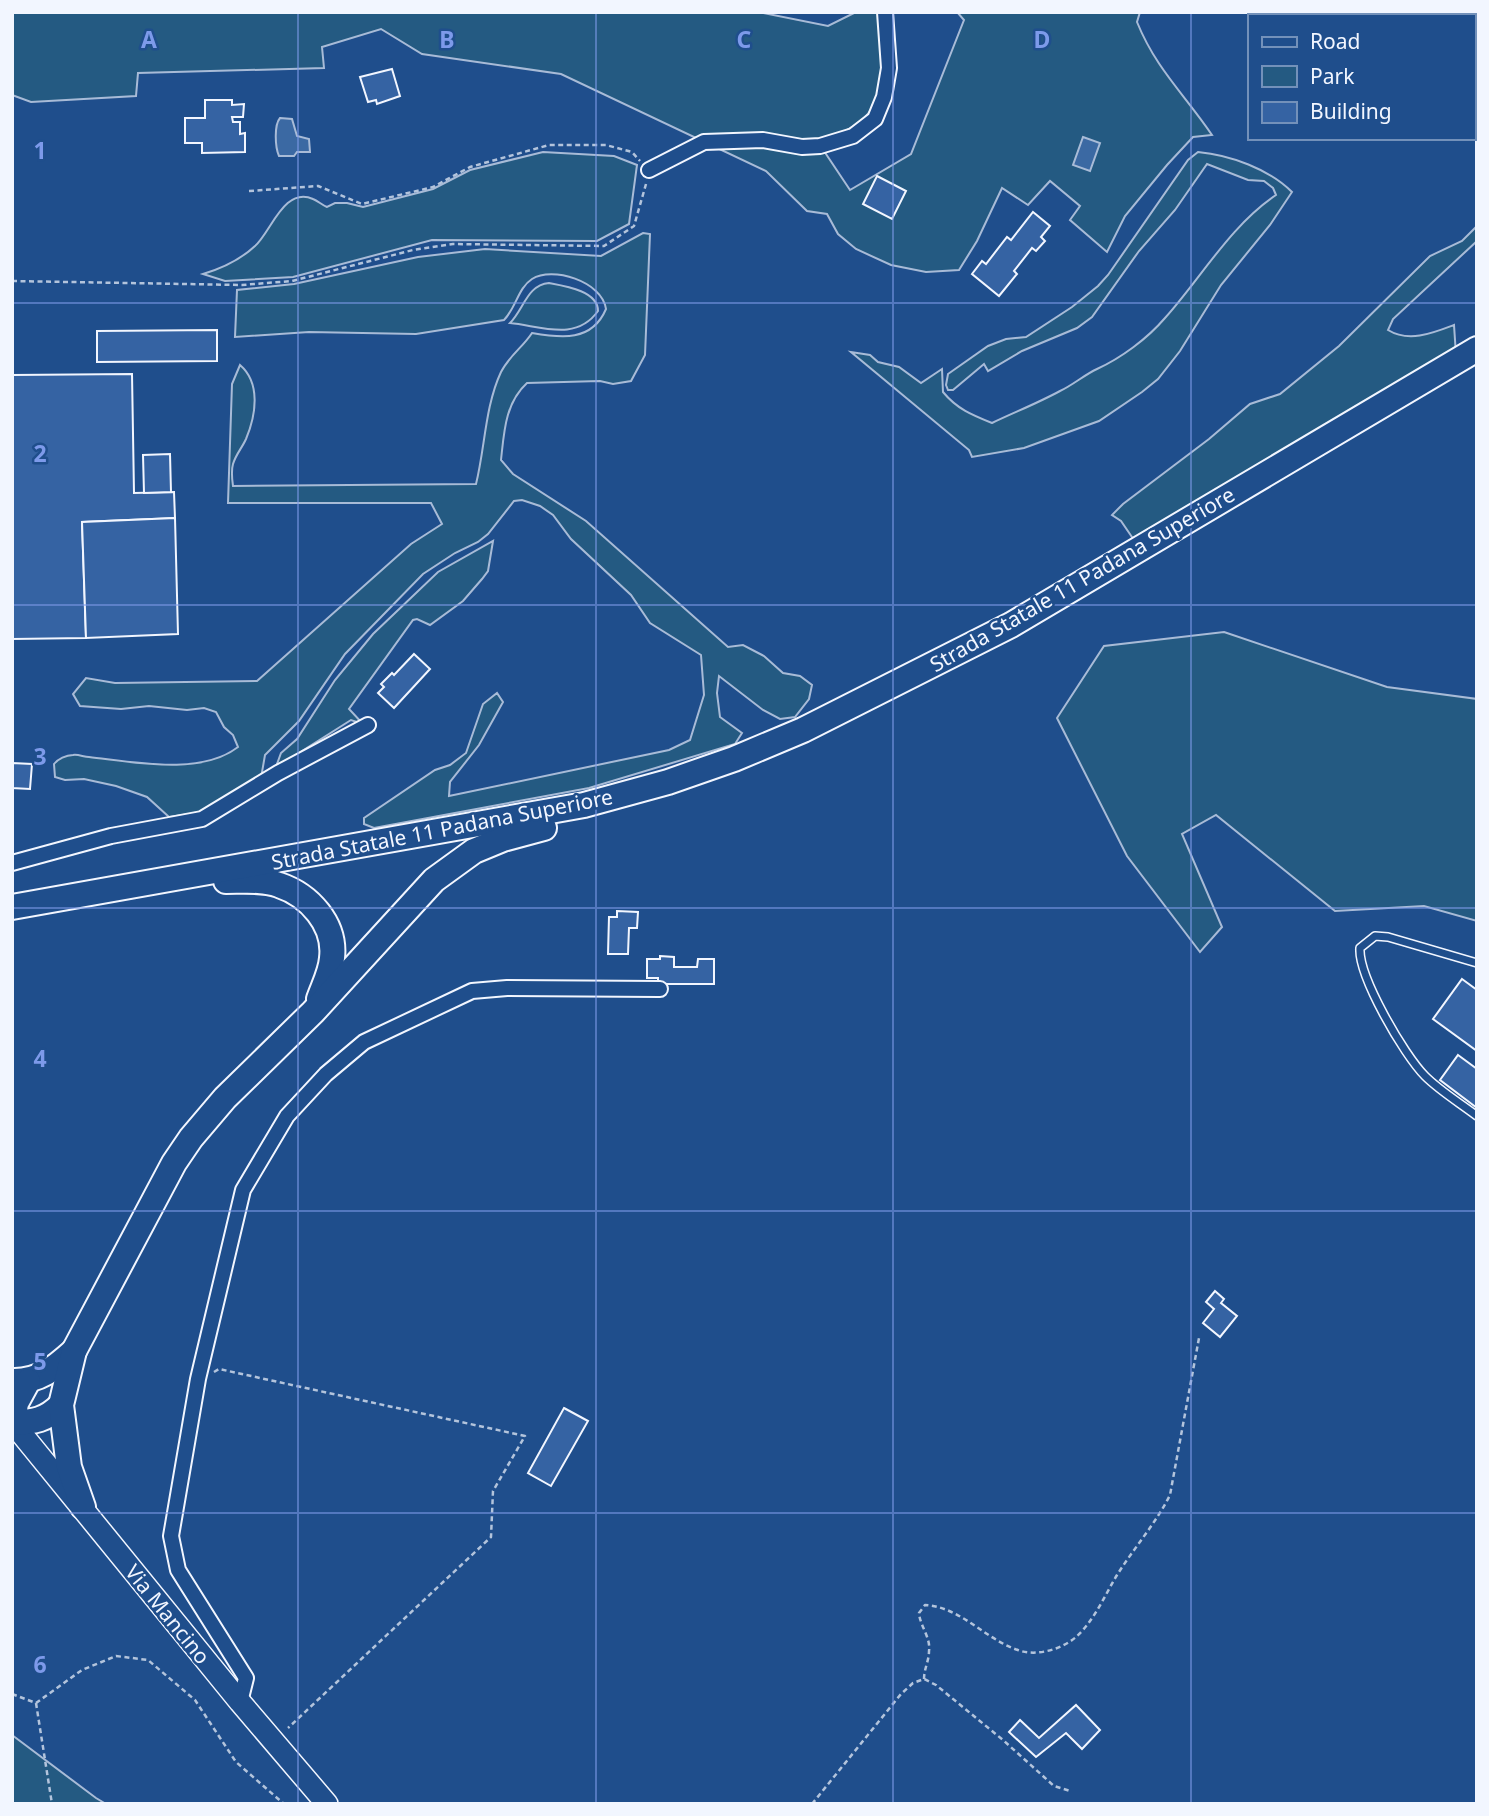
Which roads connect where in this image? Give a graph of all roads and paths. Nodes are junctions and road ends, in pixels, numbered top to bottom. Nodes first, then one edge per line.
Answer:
1 (885, 12) edge
2 (649, 170) junction
3 (249, 191) dead end
4 (12, 281) edge
5 (1477, 349) edge
6 (368, 725) dead end
7 (734, 759) junction
8 (12, 863) edge
9 (151, 883) junction
10 (12, 907) edge
11 (1477, 963) edge
12 (660, 989) dead end
13 (313, 1012) junction
14 (1477, 1116) edge
15 (1199, 1338) dead end
16 (74, 1351) junction
17 (198, 1379) junction
18 (20, 1381) edge
19 (61, 1405) junction
20 (13, 1422) edge
21 (83, 1507) junction
22 (924, 1679) junction
23 (12, 1694) edge
24 (240, 1702) junction
25 (36, 1703) junction
26 (273, 1743) junction
27 (1070, 1791) dead end
28 (52, 1804) edge
29 (284, 1804) edge
30 (327, 1804) edge
31 (813, 1804) edge

1 - 2 street
2 - 3 path
2 - 4 path
5 - 7 highway, Strada Statale 11 Padana Superiore
6 - 8 street
7 - 9 highway, Strada Statale 11 Padana Superiore
7 - 13 highway
9 - 10 highway, Strada Statale 11 Padana Superiore
9 - 13 highway
11 - 14 lane
12 - 17 street
13 - 16 highway
15 - 22 path
16 - 18 highway
16 - 19 highway
17 - 24 street
17 - 26 path
18 - 20 highway
19 - 20 highway
19 - 21 highway
20 - 21 main road, Via Mancino
21 - 24 main road, Via Mancino
22 - 27 path
22 - 31 path
23 - 25 path
24 - 26 main road, Via Mancino
25 - 28 path
25 - 29 path
26 - 30 main road, Via Mancino

